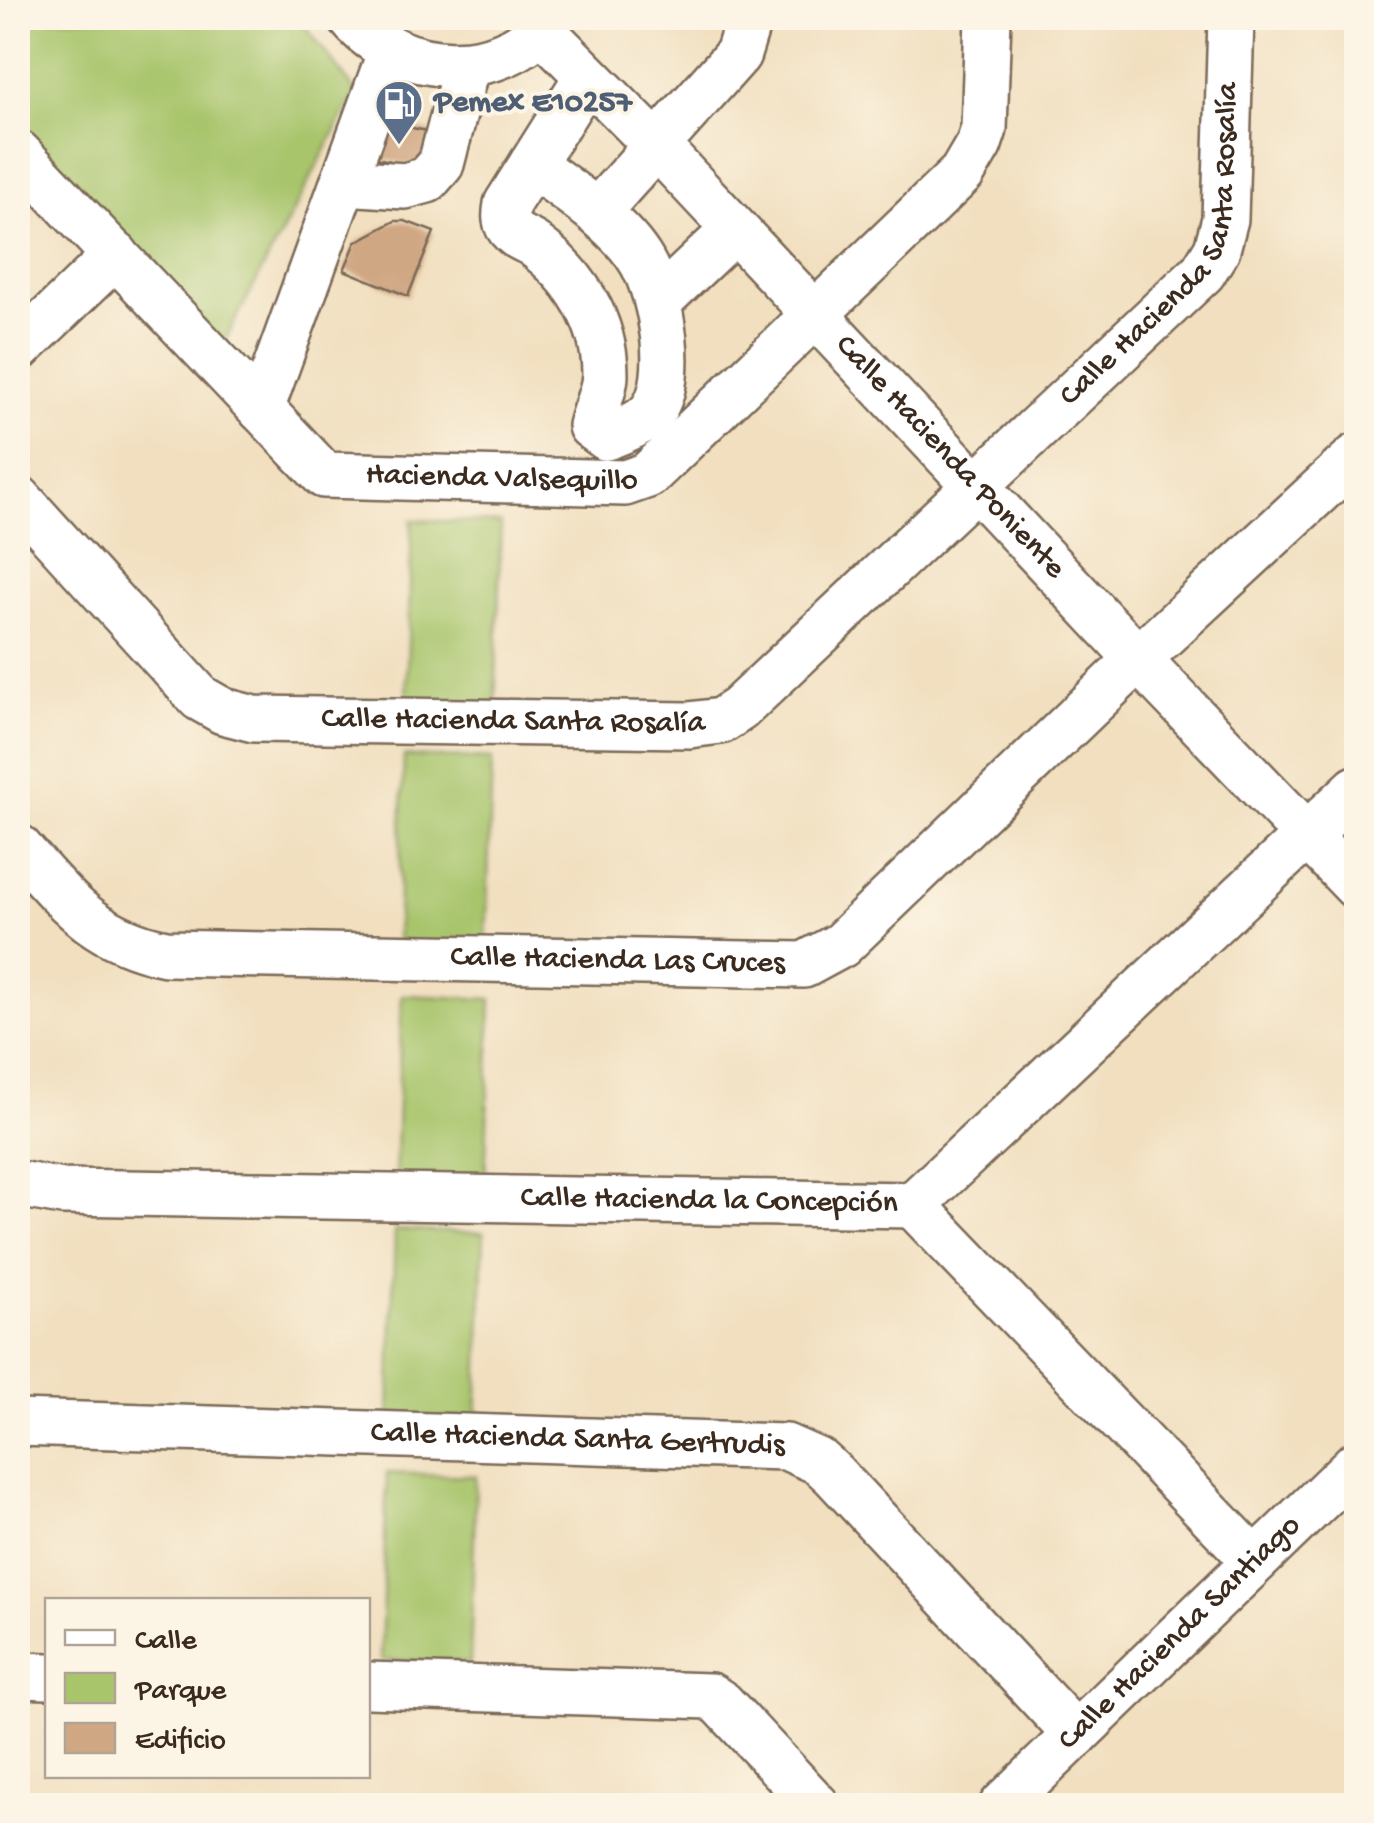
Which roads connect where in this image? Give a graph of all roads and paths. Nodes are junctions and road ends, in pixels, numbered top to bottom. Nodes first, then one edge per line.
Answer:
1 (351, 18) edge
2 (750, 18) edge
3 (988, 18) edge
4 (1231, 18) edge
5 (545, 24) edge
6 (392, 51) junction
7 (468, 64) junction
8 (587, 78) junction
9 (656, 146) junction
10 (18, 154) edge
11 (532, 164) junction
12 (344, 182) junction
13 (597, 212) junction
14 (734, 230) junction
15 (116, 255) junction
16 (658, 302) junction
17 (812, 314) junction
18 (18, 350) edge
19 (261, 410) junction
20 (665, 429) junction
21 (1356, 457) edge
22 (976, 486) junction
23 (18, 498) edge
24 (1138, 659) junction
25 (1356, 789) edge
26 (1308, 836) junction
27 (18, 847) edge
28 (1356, 886) edge
29 (18, 1184) edge
30 (914, 1205) junction
31 (18, 1424) edge
32 (1356, 1464) edge
33 (1255, 1561) junction
34 (18, 1675) edge
35 (45, 1676) edge
36 (370, 1685) edge
37 (1076, 1736) junction
38 (817, 1806) edge
39 (1002, 1806) edge

1 - 6 street
2 - 9 street
3 - 17 street, Hacienda Valsequillo
4 - 22 street, Calle Hacienda Santa Rosalía
5 - 7 street
5 - 8 street, Calle Hacienda Poniente
6 - 7 street
6 - 12 street
7 - 12 street
8 - 9 street, Calle Hacienda Poniente
8 - 11 street
9 - 13 street
9 - 14 street, Calle Hacienda Poniente
10 - 15 street, Hacienda Valsequillo
11 - 13 street
11 - 20 street
12 - 19 street
13 - 16 street
14 - 16 street
14 - 17 street, Calle Hacienda Poniente
15 - 18 street
15 - 19 street, Hacienda Valsequillo
16 - 20 street
17 - 20 street, Hacienda Valsequillo
17 - 22 street, Calle Hacienda Poniente
19 - 20 street, Hacienda Valsequillo
21 - 24 street, Calle Hacienda Las Cruces
22 - 23 street, Calle Hacienda Santa Rosalía
22 - 24 street, Calle Hacienda Poniente
24 - 26 street, Calle Hacienda Poniente
24 - 27 street, Calle Hacienda Las Cruces
25 - 26 street, Calle Hacienda la Concepción
26 - 28 street, Calle Hacienda Poniente
26 - 30 street, Calle Hacienda la Concepción
29 - 30 street, Calle Hacienda la Concepción
30 - 33 street
31 - 37 street, Calle Hacienda Santa Gertrudis
32 - 33 street, Calle Hacienda Santiago
33 - 37 street, Calle Hacienda Santiago
34 - 35 street
36 - 38 street
37 - 39 street, Calle Hacienda Santiago

